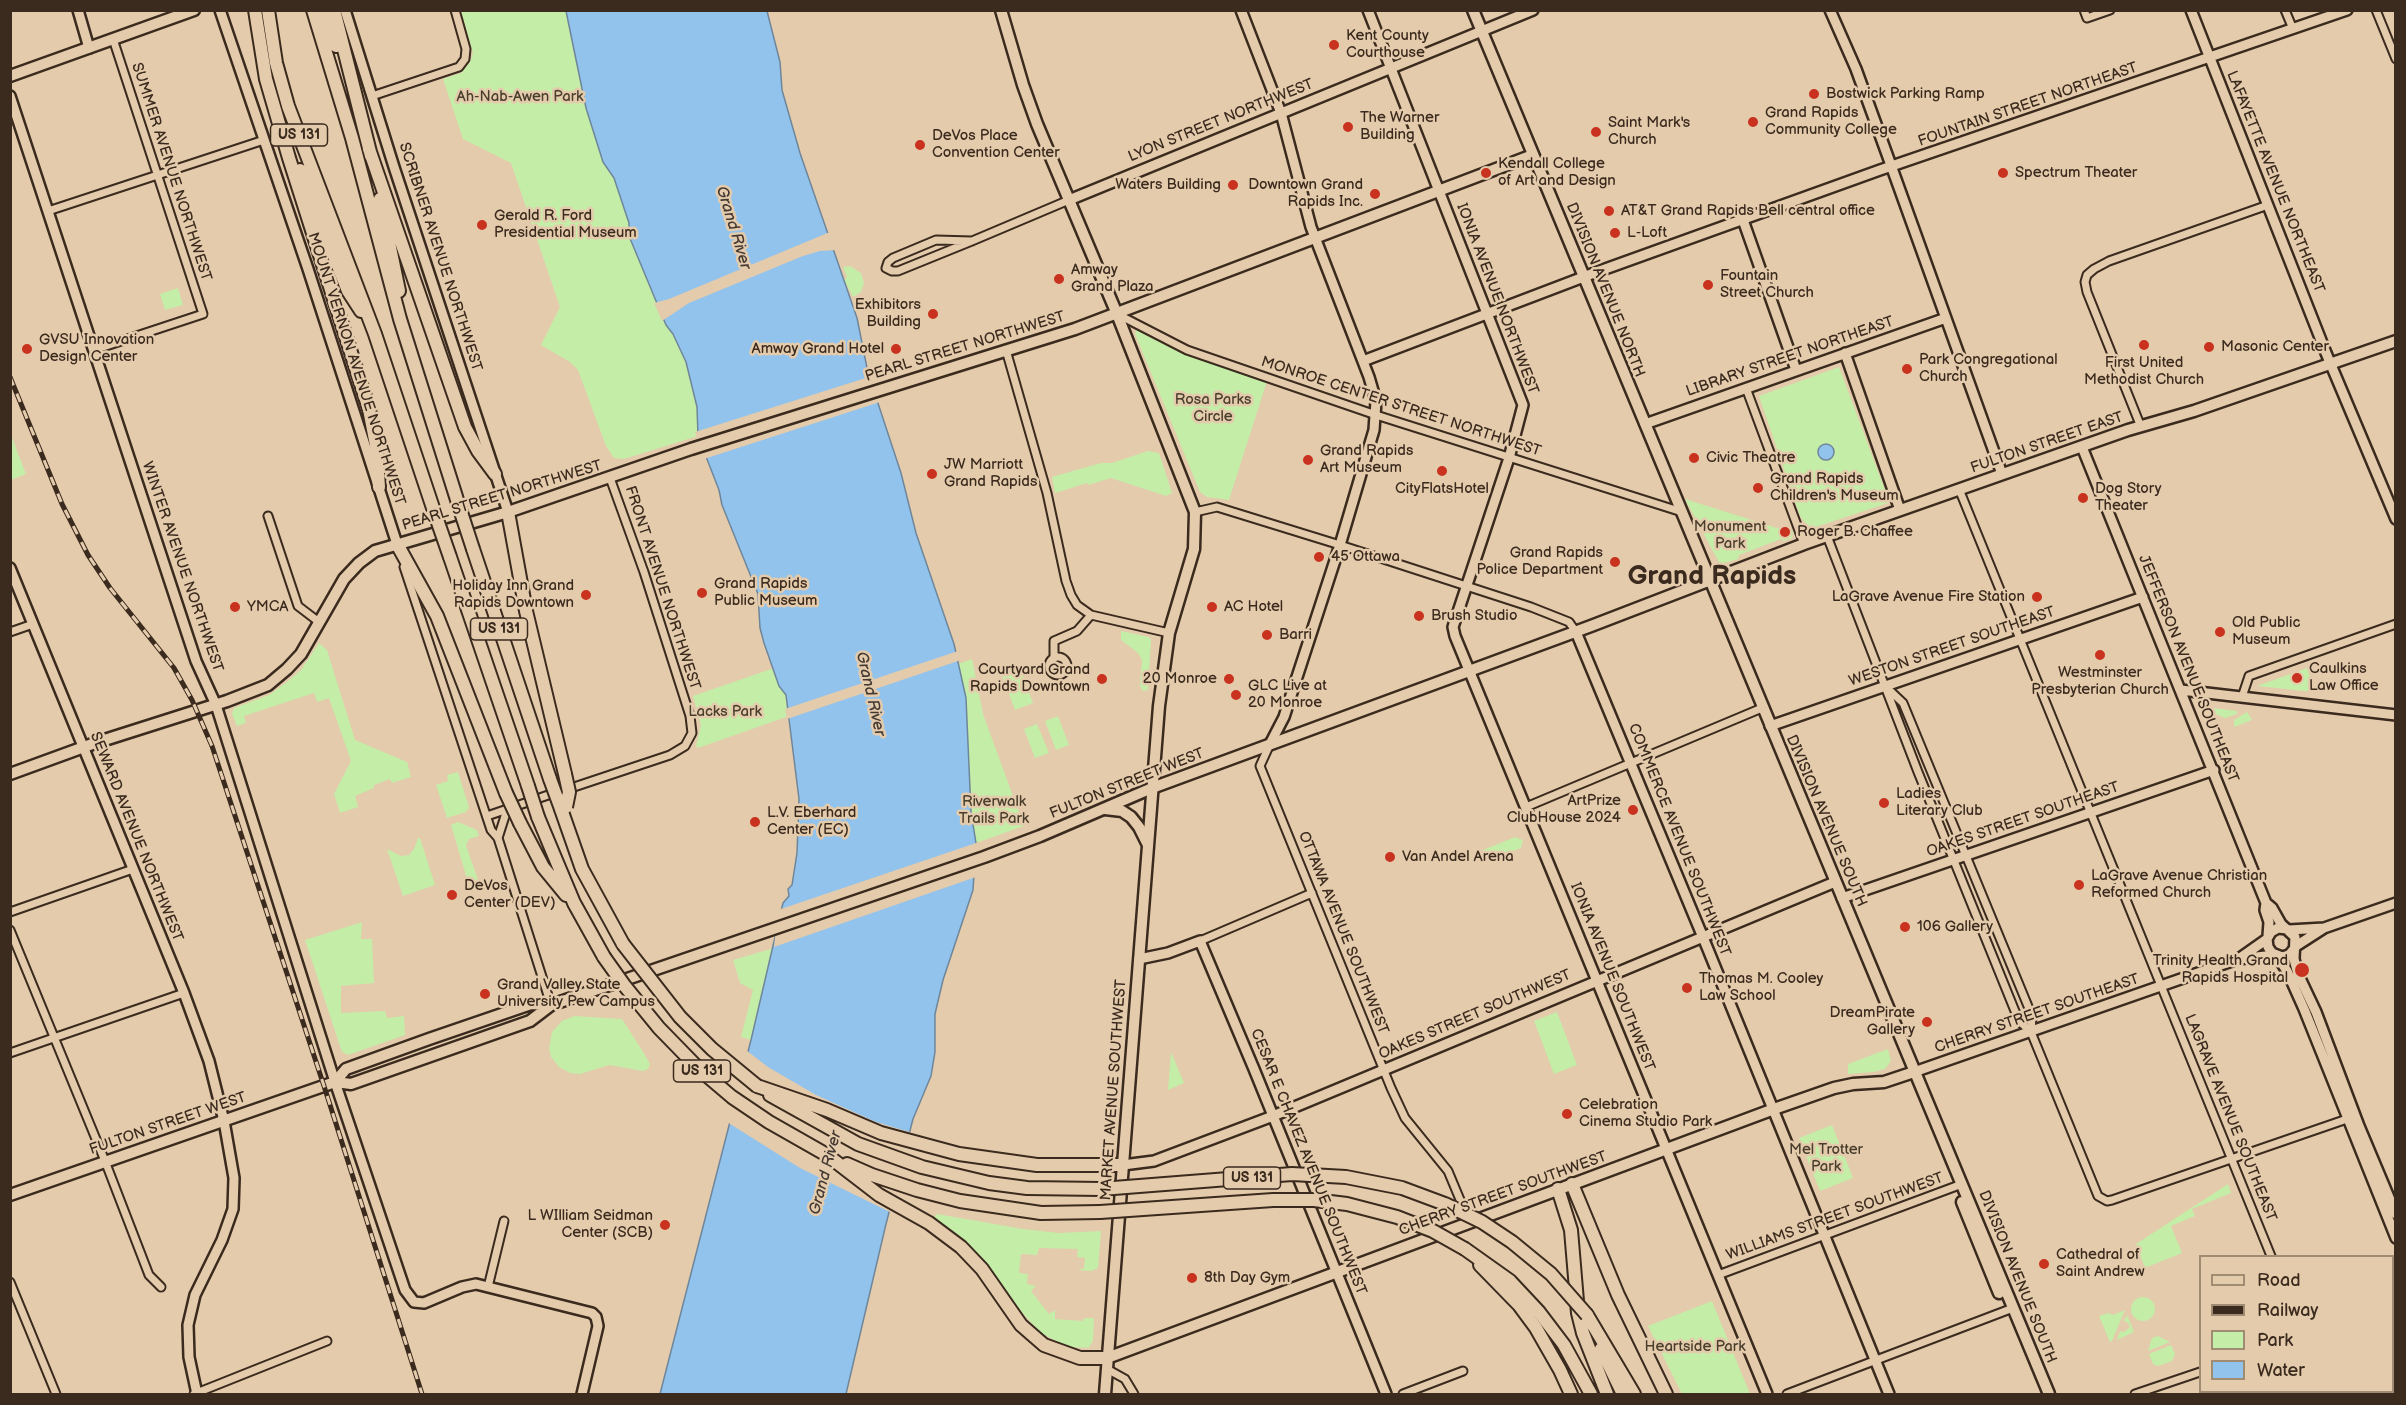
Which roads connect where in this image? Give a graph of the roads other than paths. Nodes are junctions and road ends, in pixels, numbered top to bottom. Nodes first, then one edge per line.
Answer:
1 (78, 10) edge
2 (194, 10) edge
3 (220, 10) edge
4 (311, 10) edge
5 (324, 10) edge
6 (334, 10) edge
7 (345, 10) edge
8 (454, 10) edge
9 (1240, 10) edge
10 (1368, 10) edge
11 (1473, 10) edge
12 (1533, 10) edge
13 (1830, 10) edge
14 (2110, 10) edge
15 (2191, 10) edge
16 (2285, 10) edge
17 (2347, 10) edge
18 (2376, 10) edge
19 (1001, 11) edge
20 (268, 14) edge
21 (2085, 14) edge
22 (256, 17) edge
23 (2293, 29) junction
24 (1482, 30) junction
25 (113, 39) junction
26 (89, 48) junction
27 (2210, 59) junction
28 (2396, 59) edge
29 (1391, 68) junction
30 (10, 76) edge
31 (10, 96) edge
32 (372, 96) junction
33 (356, 101) junction
34 (1281, 113) junction
35 (280, 122) junction
36 (264, 140) junction
37 (369, 149) junction
38 (1533, 154) junction
39 (1892, 167) junction
40 (156, 175) junction
41 (1438, 190) junction
42 (1069, 201) junction
43 (2268, 205) junction
44 (48, 211) junction
45 (1743, 220) junction
46 (1315, 237) junction
47 (972, 241) junction
48 (1583, 278) junction
49 (1116, 314) junction
50 (1487, 315) junction
51 (1946, 318) junction
52 (400, 319) junction
53 (375, 334) junction
54 (2396, 341) edge
55 (94, 350) junction
56 (1005, 350) junction
57 (1845, 353) junction
58 (1363, 361) junction
59 (2331, 364) junction
60 (1796, 370) junction
61 (1746, 388) junction
62 (1376, 415) junction
63 (1645, 424) junction
64 (2140, 427) junction
65 (2082, 447) junction
66 (1509, 458) junction
67 (495, 474) junction
68 (2002, 474) junction
69 (610, 478) junction
70 (379, 487) junction
71 (1959, 489) junction
72 (1900, 510) junction
73 (508, 512) junction
74 (1195, 512) junction
75 (1682, 513) junction
76 (268, 516) dead end
77 (2396, 519) edge
78 (1827, 536) junction
79 (397, 544) junction
80 (1804, 544) junction
81 (1340, 545) junction
82 (10, 568) edge
83 (1712, 580) junction
84 (1466, 586) junction
85 (2143, 597) junction
86 (1091, 615) junction
87 (319, 622) junction
88 (33, 624) junction
89 (2396, 624) edge
90 (10, 632) edge
91 (1576, 632) junction
92 (1169, 633) junction
93 (2022, 639) junction
94 (1054, 657) dead end
95 (1469, 671) junction
96 (1885, 686) junction
97 (2181, 690) junction
98 (2242, 697) junction
99 (216, 705) junction
100 (1762, 708) junction
101 (2396, 715) edge
102 (1770, 726) junction
103 (1270, 744) junction
104 (83, 748) junction
105 (1632, 764) junction
106 (2214, 770) junction
107 (10, 774) edge
108 (1152, 788) junction
109 (513, 807) junction
110 (1526, 807) junction
111 (1104, 809) junction
112 (564, 812) junction
113 (2092, 813) junction
114 (487, 816) junction
115 (498, 838) junction
116 (1148, 846) junction
117 (1966, 856) junction
118 (1953, 860) junction
119 (133, 869) junction
120 (1835, 882) junction
121 (1312, 893) junction
122 (1842, 898) junction
123 (574, 903) junction
124 (2266, 903) junction
125 (2396, 903) edge
126 (10, 912) edge
127 (2324, 928) junction
128 (2288, 929) junction
129 (10, 930) edge
130 (1703, 936) junction
131 (2268, 938) junction
132 (1200, 941) junction
133 (2296, 947) junction
134 (2276, 956) junction
135 (1139, 959) junction
136 (2238, 959) junction
137 (1597, 980) junction
138 (2163, 986) junction
139 (184, 993) junction
140 (551, 1005) junction
141 (2031, 1032) junction
142 (55, 1038) junction
143 (10, 1053) edge
144 (1383, 1070) junction
145 (1914, 1072) junction
146 (335, 1082) junction
147 (757, 1086) junction
148 (1774, 1109) junction
149 (1273, 1116) junction
150 (2347, 1119) junction
151 (224, 1121) junction
152 (1665, 1149) junction
153 (827, 1155) junction
154 (2231, 1158) junction
155 (105, 1161) junction
156 (1123, 1165) junction
157 (1572, 1184) junction
158 (1959, 1185) junction
159 (1558, 1189) junction
160 (10, 1195) edge
161 (2396, 1214) edge
162 (504, 1221) dead end
163 (1470, 1222) junction
164 (1825, 1235) junction
165 (2396, 1238) edge
166 (1465, 1248) junction
167 (2270, 1255) edge
168 (1337, 1271) junction
169 (1718, 1275) junction
170 (10, 1282) edge
171 (161, 1287) dead end
172 (488, 1287) junction
173 (2010, 1309) junction
174 (1587, 1315) junction
175 (327, 1341) dead end
176 (1876, 1361) junction
177 (1107, 1364) junction
178 (1463, 1371) dead end
179 (2199, 1372) edge
180 (196, 1394) edge
181 (56, 1395) edge
182 (582, 1395) edge
183 (1105, 1395) edge
184 (1134, 1395) edge
185 (1386, 1395) edge
186 (1403, 1395) edge
187 (1571, 1395) edge
188 (1591, 1395) edge
189 (1607, 1395) edge
190 (1623, 1395) edge
191 (1634, 1395) edge
192 (1666, 1395) edge
193 (1767, 1395) edge
194 (1787, 1395) edge
195 (1889, 1395) edge
196 (2042, 1395) edge
197 (2049, 1395) edge
198 (2134, 1395) edge

1 - 26 street
2 - 25 main road
3 - 36 street, MOUNT VERNON AVENUE NORTHWEST
4 - 52 highway, US 131
5 - 33 highway
6 - 33 highway
7 - 32 street, SCRIBNER AVENUE NORTHWEST
8 - 32 street
9 - 34 street
10 - 29 street, IONIA AVENUE NORTHWEST
11 - 24 main road, DIVISION AVENUE NORTH
12 - 24 street, LYON STREET NORTHWEST
13 - 39 street
14 - 21 street
15 - 27 street, LAFAYETTE AVENUE NORTHEAST
16 - 23 street
17 - 23 street, FOUNTAIN STREET NORTHEAST
18 - 28 street
19 - 42 main road
20 - 53 highway, US 131
22 - 35 highway
23 - 27 street, FOUNTAIN STREET NORTHEAST
24 - 29 street, LYON STREET NORTHWEST
24 - 38 main road, DIVISION AVENUE NORTH
25 - 26 main road
25 - 40 street, SUMMER AVENUE NORTHWEST
26 - 30 main road
27 - 39 street, FOUNTAIN STREET NORTHEAST
27 - 43 street, LAFAYETTE AVENUE NORTHEAST
29 - 34 street, LYON STREET NORTHWEST
29 - 41 street, IONIA AVENUE NORTHWEST
31 - 44 street, WINTER AVENUE NORTHWEST
32 - 67 street, SCRIBNER AVENUE NORTHWEST
33 - 37 highway
34 - 42 street, LYON STREET NORTHWEST
34 - 46 street
35 - 53 highway
35 - 70 highway
36 - 40 street
36 - 70 street, MOUNT VERNON AVENUE NORTHWEST
37 - 52 highway
37 - 67 highway
38 - 41 main road, PEARL STREET NORTHWEST
38 - 48 main road, DIVISION AVENUE NORTH
39 - 45 street, FOUNTAIN STREET NORTHEAST
39 - 51 street
40 - 44 street
40 - 55 street, SUMMER AVENUE NORTHWEST
41 - 46 main road, PEARL STREET NORTHWEST
41 - 50 street, IONIA AVENUE NORTHWEST
42 - 47 street, LYON STREET NORTHWEST
42 - 49 main road
43 - 59 street, LAFAYETTE AVENUE NORTHEAST
43 - 64 street
44 - 55 street, WINTER AVENUE NORTHWEST
45 - 48 street, FOUNTAIN STREET NORTHEAST
45 - 60 street
46 - 49 main road, PEARL STREET NORTHWEST
46 - 58 street
47 - 47 street, LYON STREET NORTHWEST
48 - 50 street, FOUNTAIN STREET NORTHEAST
48 - 63 main road, DIVISION AVENUE NORTH
49 - 56 main road, PEARL STREET NORTHWEST
49 - 62 street, MONROE CENTER STREET NORTHWEST
49 - 74 main road
50 - 58 street, FOUNTAIN STREET NORTHEAST
50 - 66 street, IONIA AVENUE NORTHWEST
51 - 57 street, LIBRARY STREET NORTHEAST
51 - 68 street
52 - 112 highway, US 131, bridge
53 - 123 highway, US 131, bridge
54 - 59 main road, FULTON STREET EAST
55 - 99 street, WINTER AVENUE NORTHWEST
56 - 69 main road, PEARL STREET NORTHWEST
56 - 86 street
57 - 60 street, LIBRARY STREET NORTHEAST
57 - 72 street
58 - 62 street
59 - 64 main road, FULTON STREET EAST
59 - 77 street, LAFAYETTE AVENUE NORTHEAST
60 - 61 street, LIBRARY STREET NORTHEAST
61 - 63 street, LIBRARY STREET NORTHEAST
61 - 80 street
62 - 66 street, MONROE CENTER STREET NORTHWEST
62 - 81 street
63 - 75 main road, DIVISION AVENUE NORTH
64 - 65 main road, FULTON STREET EAST
65 - 68 main road, FULTON STREET EAST
65 - 85 street, JEFFERSON AVENUE SOUTHEAST
66 - 75 street, MONROE CENTER STREET NORTHWEST
66 - 84 street, IONIA AVENUE NORTHWEST
67 - 73 street, SCRIBNER AVENUE NORTHWEST
68 - 71 main road, FULTON STREET EAST
69 - 73 main road, PEARL STREET NORTHWEST
69 - 109 street, FRONT AVENUE NORTHWEST
70 - 79 street, MOUNT VERNON AVENUE NORTHWEST
71 - 72 main road, FULTON STREET EAST
71 - 93 street, LAGRAVE AVENUE SOUTHEAST
72 - 78 main road, FULTON STREET EAST
73 - 79 main road, PEARL STREET NORTHWEST
73 - 112 highway, bridge
74 - 81 street
74 - 92 main road, MARKET AVENUE SOUTHWEST
75 - 83 main road, DIVISION AVENUE NORTH
76 - 87 street
78 - 80 main road, FULTON STREET EAST
78 - 96 street
79 - 87 main road, PEARL STREET NORTHWEST
79 - 114 street, MOUNT VERNON AVENUE NORTHWEST
79 - 123 highway, bridge
80 - 83 main road, FULTON STREET EAST
81 - 84 street
81 - 103 street
82 - 88 street, SEWARD AVENUE NORTHWEST
83 - 91 main road, FULTON STREET WEST
83 - 100 main road, DIVISION AVENUE SOUTH
84 - 91 street
84 - 95 street, IONIA AVENUE NORTHWEST
85 - 93 street, WESTON STREET SOUTHEAST
85 - 97 street, JEFFERSON AVENUE SOUTHEAST
86 - 92 street
86 - 94 street
87 - 99 main road, PEARL STREET NORTHWEST
88 - 90 street
88 - 104 street, SEWARD AVENUE NORTHWEST
89 - 98 street
91 - 95 main road, FULTON STREET WEST
91 - 105 street, COMMERCE AVENUE SOUTHWEST
92 - 108 main road, MARKET AVENUE SOUTHWEST
93 - 96 street, WESTON STREET SOUTHEAST
93 - 113 street, LAGRAVE AVENUE SOUTHEAST
95 - 103 main road, FULTON STREET WEST
95 - 110 street, IONIA AVENUE SOUTHWEST
96 - 102 street, WESTON STREET SOUTHEAST
96 - 117 street
96 - 118 street
97 - 98 street
97 - 106 street, JEFFERSON AVENUE SOUTHEAST
98 - 101 street
99 - 104 main road, PEARL STREET NORTHWEST
99 - 146 street, WINTER AVENUE NORTHWEST
100 - 102 main road, DIVISION AVENUE SOUTH
100 - 105 street
102 - 120 main road, DIVISION AVENUE SOUTH
103 - 108 main road, FULTON STREET WEST
103 - 121 street, OTTAWA AVENUE SOUTHWEST
104 - 107 main road, PEARL STREET NORTHWEST
104 - 119 street, SEWARD AVENUE NORTHWEST
105 - 110 street
105 - 130 street, COMMERCE AVENUE SOUTHWEST
106 - 113 street, OAKES STREET SOUTHEAST
106 - 124 street, JEFFERSON AVENUE SOUTHEAST
108 - 111 main road, FULTON STREET WEST
108 - 116 main road, MARKET AVENUE SOUTHWEST
109 - 114 street, FRONT AVENUE NORTHWEST
109 - 115 street
110 - 137 street, IONIA AVENUE SOUTHWEST
111 - 116 main road
111 - 140 main road, FULTON STREET WEST
112 - 147 highway, US 131, bridge
113 - 117 street, OAKES STREET SOUTHEAST
113 - 138 street, LAGRAVE AVENUE SOUTHEAST
114 - 115 street, MOUNT VERNON AVENUE NORTHWEST
115 - 140 street, MOUNT VERNON AVENUE NORTHWEST
116 - 135 main road, MARKET AVENUE SOUTHWEST
117 - 118 street, OAKES STREET SOUTHEAST
117 - 141 street
118 - 122 street, OAKES STREET SOUTHEAST
118 - 141 street
119 - 126 street
119 - 139 street, SEWARD AVENUE NORTHWEST
120 - 122 main road, DIVISION AVENUE SOUTH
120 - 130 street, OAKES STREET SOUTHWEST
121 - 132 street
121 - 144 street, OTTAWA AVENUE SOUTHWEST
122 - 145 main road, DIVISION AVENUE SOUTH
123 - 153 highway, US 131, bridge
124 - 128 street, JEFFERSON AVENUE SOUTHEAST
124 - 131 street, JEFFERSON AVENUE SOUTHEAST
125 - 127 street
127 - 128 street
127 - 133 street
128 - 131 street
128 - 133 street
129 - 142 street
130 - 137 street, OAKES STREET SOUTHWEST
130 - 148 street, COMMERCE AVENUE SOUTHWEST
131 - 134 street
131 - 136 street, CHERRY STREET SOUTHEAST
132 - 135 street
132 - 149 street, CESAR E CHAVEZ AVENUE SOUTHWEST
133 - 134 street
133 - 161 street
134 - 136 street, CHERRY STREET SOUTHEAST
134 - 150 street
135 - 156 main road, MARKET AVENUE SOUTHWEST
136 - 138 street, CHERRY STREET SOUTHEAST
137 - 144 street, OAKES STREET SOUTHWEST
137 - 152 street, IONIA AVENUE SOUTHWEST
138 - 141 street, CHERRY STREET SOUTHEAST
138 - 154 street, LAGRAVE AVENUE SOUTHEAST
139 - 142 street
139 - 151 street, SEWARD AVENUE NORTHWEST
140 - 146 main road, FULTON STREET WEST
140 - 146 main road, FULTON STREET WEST
141 - 145 street, CHERRY STREET SOUTHEAST
141 - 154 street
142 - 143 street
142 - 155 street
144 - 149 street, OAKES STREET SOUTHWEST
144 - 163 street, OTTAWA AVENUE SOUTHWEST
145 - 148 main road, CHERRY STREET SOUTHWEST
145 - 158 main road, DIVISION AVENUE SOUTH
146 - 151 main road, FULTON STREET WEST
146 - 172 street, WINTER AVENUE NORTHWEST
147 - 156 highway
147 - 174 highway, US 131, bridge
148 - 152 main road, CHERRY STREET SOUTHWEST
148 - 164 street, COMMERCE AVENUE SOUTHWEST
149 - 156 street, OAKES STREET SOUTHWEST
149 - 168 street, CESAR E CHAVEZ AVENUE SOUTHWEST
150 - 154 street
150 - 165 street
151 - 155 main road, FULTON STREET WEST
151 - 180 street, SEWARD AVENUE NORTHWEST
152 - 157 main road, CHERRY STREET SOUTHWEST
152 - 169 street, IONIA AVENUE SOUTHWEST
153 - 166 highway, US 131, bridge
153 - 177 highway
154 - 167 street, LAGRAVE AVENUE SOUTHEAST
155 - 160 main road, FULTON STREET WEST
155 - 171 street
156 - 177 main road, MARKET AVENUE SOUTHWEST
157 - 159 main road, CHERRY STREET SOUTHWEST
157 - 192 highway
158 - 164 street, WILLIAMS STREET SOUTHWEST
158 - 173 main road, DIVISION AVENUE SOUTH
159 - 163 main road, CHERRY STREET SOUTHWEST
159 - 189 highway
162 - 172 street
163 - 168 main road, CHERRY STREET SOUTHWEST
164 - 169 street, WILLIAMS STREET SOUTHWEST
164 - 176 street, COMMERCE AVENUE SOUTHWEST
166 - 187 highway
166 - 188 highway, US 131
168 - 177 main road, CHERRY STREET SOUTHWEST
168 - 185 street, CESAR E CHAVEZ AVENUE SOUTHWEST
169 - 193 street, IONIA AVENUE SOUTHWEST
170 - 181 street
172 - 182 street
173 - 176 street
173 - 196 main road, DIVISION AVENUE SOUTH
173 - 197 main road, DIVISION AVENUE SOUTH
174 - 190 highway
174 - 191 highway, US 131
175 - 180 street
176 - 194 street
176 - 195 street, COMMERCE AVENUE SOUTHWEST
177 - 183 main road, MARKET AVENUE SOUTHWEST
177 - 184 street
178 - 186 street
179 - 198 street

